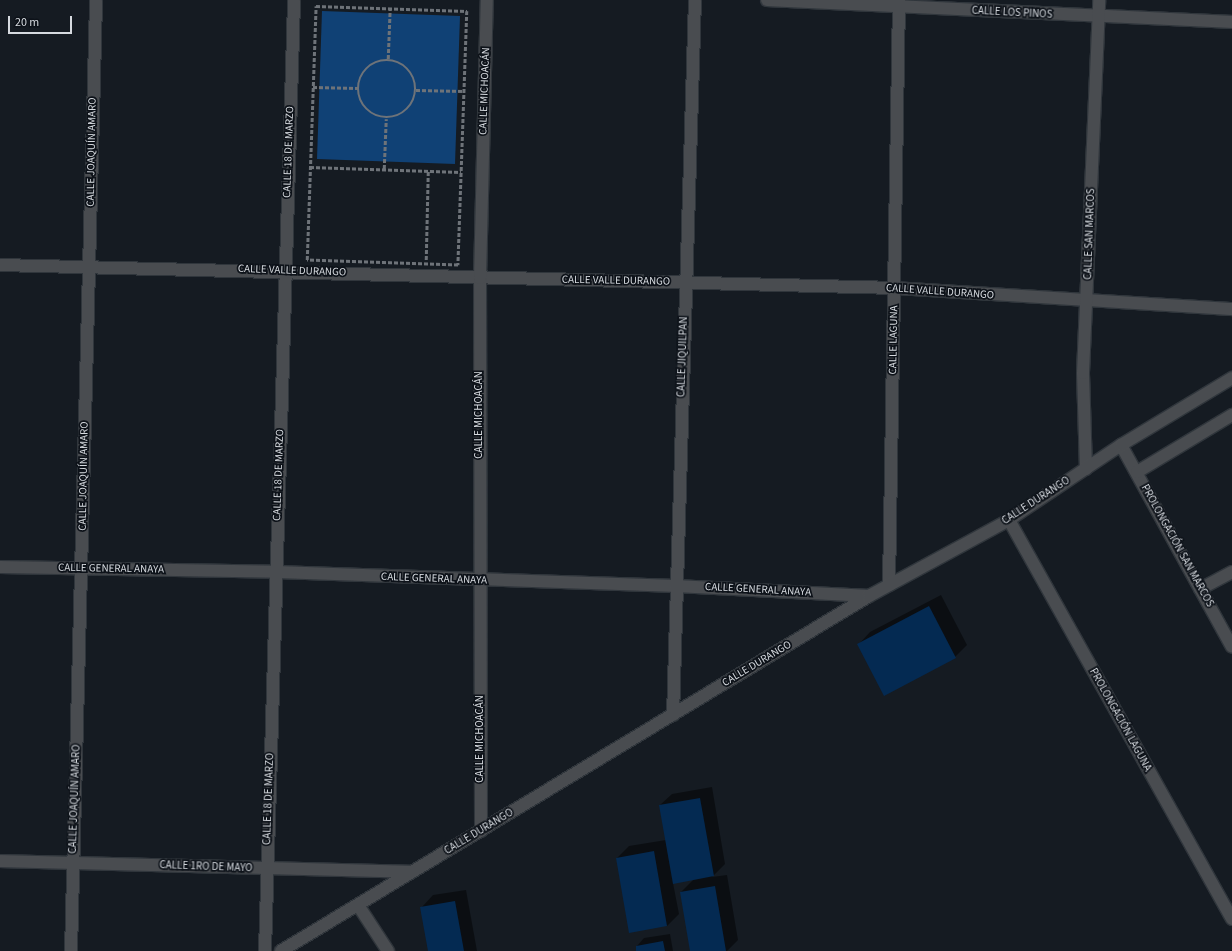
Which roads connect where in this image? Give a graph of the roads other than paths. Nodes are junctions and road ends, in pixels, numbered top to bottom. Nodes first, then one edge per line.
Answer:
1 (96, 0) edge
2 (294, 0) edge
3 (487, 0) edge
4 (695, 0) edge
5 (767, 0) edge
6 (1099, 0) edge
7 (898, 4) edge
8 (1098, 17) junction
9 (1232, 22) edge
10 (0, 265) edge
11 (90, 266) junction
12 (285, 270) junction
13 (480, 278) junction
14 (685, 283) junction
15 (895, 288) junction
16 (1087, 301) junction
17 (1232, 309) edge
18 (1232, 378) edge
19 (1232, 414) edge
20 (1122, 445) junction
21 (1086, 469) junction
22 (1137, 472) junction
23 (1009, 520) junction
24 (0, 567) edge
25 (82, 568) junction
26 (277, 572) junction
27 (1232, 572) edge
28 (478, 581) junction
29 (889, 585) junction
30 (677, 586) junction
31 (1200, 589) junction
32 (869, 596) junction
33 (1232, 647) edge
34 (672, 715) junction
35 (480, 831) junction
36 (0, 861) edge
37 (74, 863) junction
38 (267, 868) junction
39 (412, 872) junction
40 (358, 905) junction
41 (1232, 919) edge
42 (71, 951) edge
43 (265, 951) edge
44 (281, 951) edge
45 (388, 951) edge

1 - 11 street, CALLE JOAQUÍN AMARO
2 - 12 street, CALLE 18 DE MARZO
3 - 13 street, CALLE MICHOACÁN
4 - 14 street, CALLE JIQUILPAN
5 - 7 street, CALLE LOS PINOS
6 - 8 street, CALLE SAN MARCOS
7 - 8 street, CALLE LOS PINOS
7 - 15 street, CALLE LAGUNA
8 - 9 street, CALLE LOS PINOS
8 - 16 street, CALLE SAN MARCOS
10 - 11 street, CALLE VALLE DURANGO
11 - 12 street, CALLE VALLE DURANGO
11 - 25 street, CALLE JOAQUÍN AMARO
12 - 13 street, CALLE VALLE DURANGO
12 - 26 street, CALLE 18 DE MARZO
13 - 14 street, CALLE VALLE DURANGO
13 - 28 street, CALLE MICHOACÁN
14 - 15 street, CALLE VALLE DURANGO
14 - 30 street, CALLE JIQUILPAN
15 - 16 street, CALLE VALLE DURANGO
15 - 29 street, CALLE LAGUNA
16 - 17 street, CALLE VALLE DURANGO
16 - 21 street, CALLE SAN MARCOS
18 - 20 street, CALLE DURANGO
19 - 22 street
20 - 21 street, CALLE DURANGO
20 - 22 street, PROLONGACIÓN SAN MARCOS
21 - 23 street, CALLE DURANGO
22 - 31 street, PROLONGACIÓN SAN MARCOS
23 - 29 street, CALLE DURANGO
23 - 41 street, PROLONGACIÓN LAGUNA
24 - 25 street, CALLE GENERAL ANAYA
25 - 26 street, CALLE GENERAL ANAYA
25 - 37 street, CALLE JOAQUÍN AMARO
26 - 28 street, CALLE GENERAL ANAYA
26 - 38 street, CALLE 18 DE MARZO
27 - 31 street
28 - 30 street, CALLE GENERAL ANAYA
28 - 35 street, CALLE MICHOACÁN
29 - 32 street, CALLE DURANGO
30 - 32 street, CALLE GENERAL ANAYA
30 - 34 street, CALLE JIQUILPAN
31 - 33 street, PROLONGACIÓN SAN MARCOS
32 - 34 street, CALLE DURANGO
34 - 35 street, CALLE DURANGO
35 - 39 street, CALLE DURANGO
36 - 37 street, CALLE 1RO DE MAYO
37 - 38 street, CALLE 1RO DE MAYO
37 - 42 street, CALLE JOAQUÍN AMARO
38 - 39 street, CALLE 1RO DE MAYO
38 - 43 street, CALLE 18 DE MARZO
39 - 40 street, CALLE DURANGO
40 - 44 street, CALLE DURANGO
40 - 45 street

